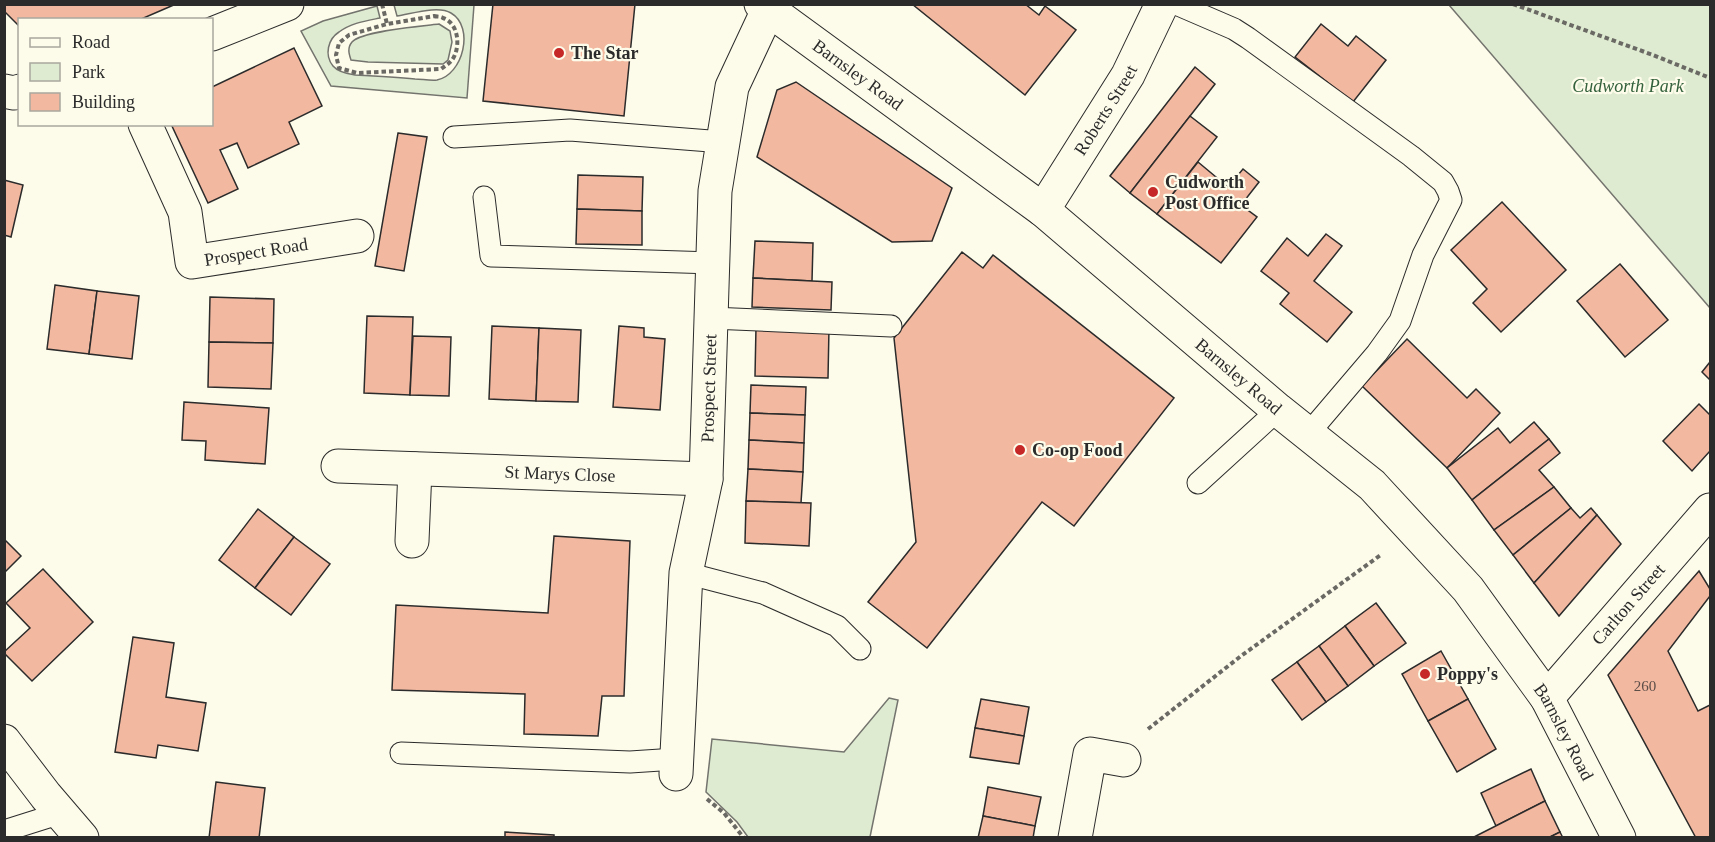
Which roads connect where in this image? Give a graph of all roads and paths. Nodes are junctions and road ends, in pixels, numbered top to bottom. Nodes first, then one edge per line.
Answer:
1 (287, 4) edge
2 (382, 4) edge
3 (1162, 4) edge
4 (1176, 4) edge
5 (1513, 4) edge
6 (765, 7) edge
7 (250, 11) edge
8 (387, 24) junction
9 (213, 33) edge
10 (1710, 78) edge
11 (146, 126) edge
12 (454, 137) dead end
13 (723, 142) junction
14 (484, 197) dead end
15 (1043, 210) junction
16 (357, 236) dead end
17 (713, 263) junction
18 (711, 318) junction
19 (891, 326) dead end
20 (1278, 410) junction
21 (1308, 434) junction
22 (338, 466) dead end
23 (415, 469) junction
24 (706, 479) junction
25 (1198, 483) dead end
26 (1710, 510) edge
27 (1414, 530) junction
28 (412, 541) dead end
29 (686, 573) junction
30 (860, 649) dead end
31 (1547, 698) junction
32 (4, 741) edge
33 (401, 753) dead end
34 (1124, 760) joint
35 (676, 766) junction
36 (61, 813) junction
37 (4, 831) edge
38 (82, 837) edge
39 (744, 837) edge
40 (1075, 837) edge
41 (1619, 837) edge

1 - 7 street
2 - 8 path
3 - 15 street, Roberts Street
4 - 21 lane
5 - 10 path
6 - 13 street, Prospect Street
6 - 15 street, Barnsley Road
7 - 9 street
8 - 8 path
11 - 16 street, Prospect Road
12 - 13 lane
13 - 17 street, Prospect Street
14 - 17 lane
15 - 20 street, Barnsley Road
17 - 18 street, Prospect Street
18 - 19 lane
18 - 24 street, Prospect Street
20 - 21 street, Barnsley Road
20 - 25 lane
21 - 27 street, Barnsley Road
22 - 23 street, St Marys Close
23 - 24 street, St Marys Close
23 - 28 street
24 - 29 street, Prospect Street
26 - 31 street, Carlton Street
27 - 31 street, Barnsley Road
27 - 34 path
29 - 30 lane
29 - 35 street, Prospect Street
31 - 41 street, Barnsley Road
32 - 36 street
33 - 35 lane
34 - 40 street
35 - 39 path
36 - 37 lane
36 - 38 street

